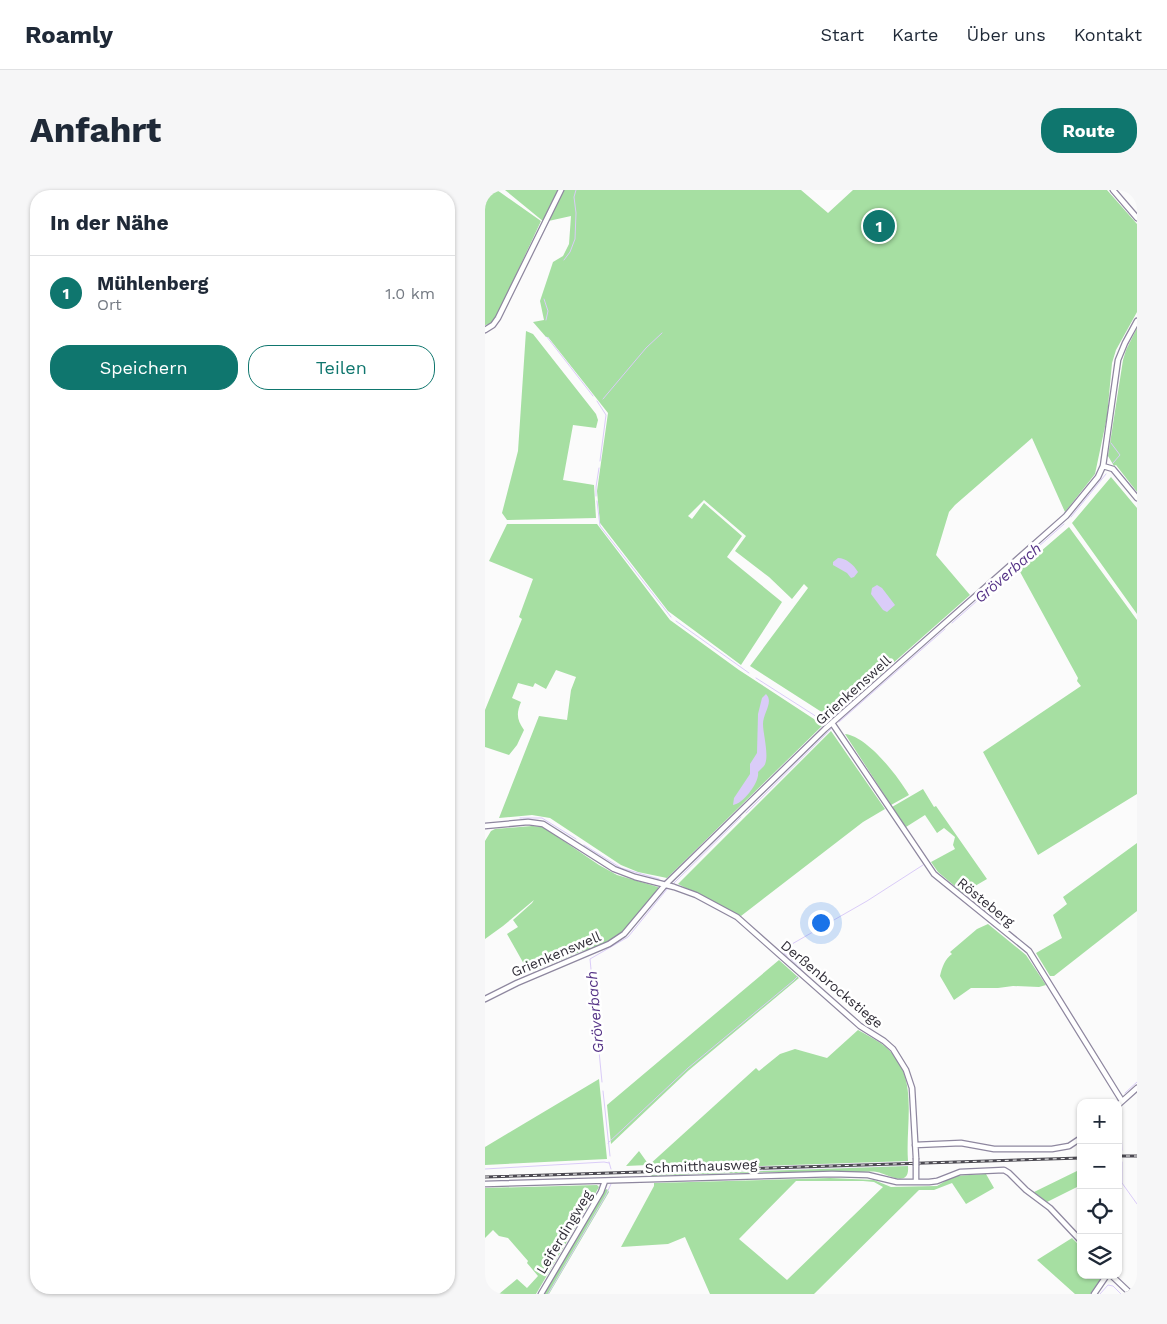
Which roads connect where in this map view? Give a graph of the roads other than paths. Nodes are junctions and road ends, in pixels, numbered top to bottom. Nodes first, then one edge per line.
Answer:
1 (561, 190) edge
2 (1113, 190) edge
3 (1137, 218) edge
4 (1137, 321) edge
5 (485, 330) edge
6 (1103, 466) junction
7 (1137, 498) edge
8 (832, 723) junction
9 (485, 826) edge
10 (665, 884) junction
11 (485, 999) edge
12 (1137, 1088) edge
13 (1118, 1099) edge
14 (1122, 1101) edge
15 (1077, 1141) edge
16 (915, 1145) junction
17 (605, 1180) junction
18 (917, 1182) junction
19 (485, 1184) edge
20 (1077, 1237) edge
21 (1104, 1279) edge
22 (1115, 1279) edge
23 (541, 1294) edge
24 (1093, 1294) edge
25 (1131, 1294) edge

1 - 5 street
2 - 3 street
4 - 6 street, Grienkenswell
6 - 7 street
6 - 8 street, Grienkenswell
8 - 10 street, Grienkenswell
8 - 13 street, Rösteberg
9 - 10 street, Derßenbrockstiege
10 - 11 street, Grienkenswell
10 - 16 street, Derßenbrockstiege
12 - 14 street, Rösteberg
15 - 16 street
16 - 18 street, Derßenbrockstiege, bridge
17 - 18 street, Schmitthausweg
17 - 19 street, Schmitthausweg
17 - 23 street, Leiferdingweg
18 - 20 street
21 - 24 street
22 - 25 street

